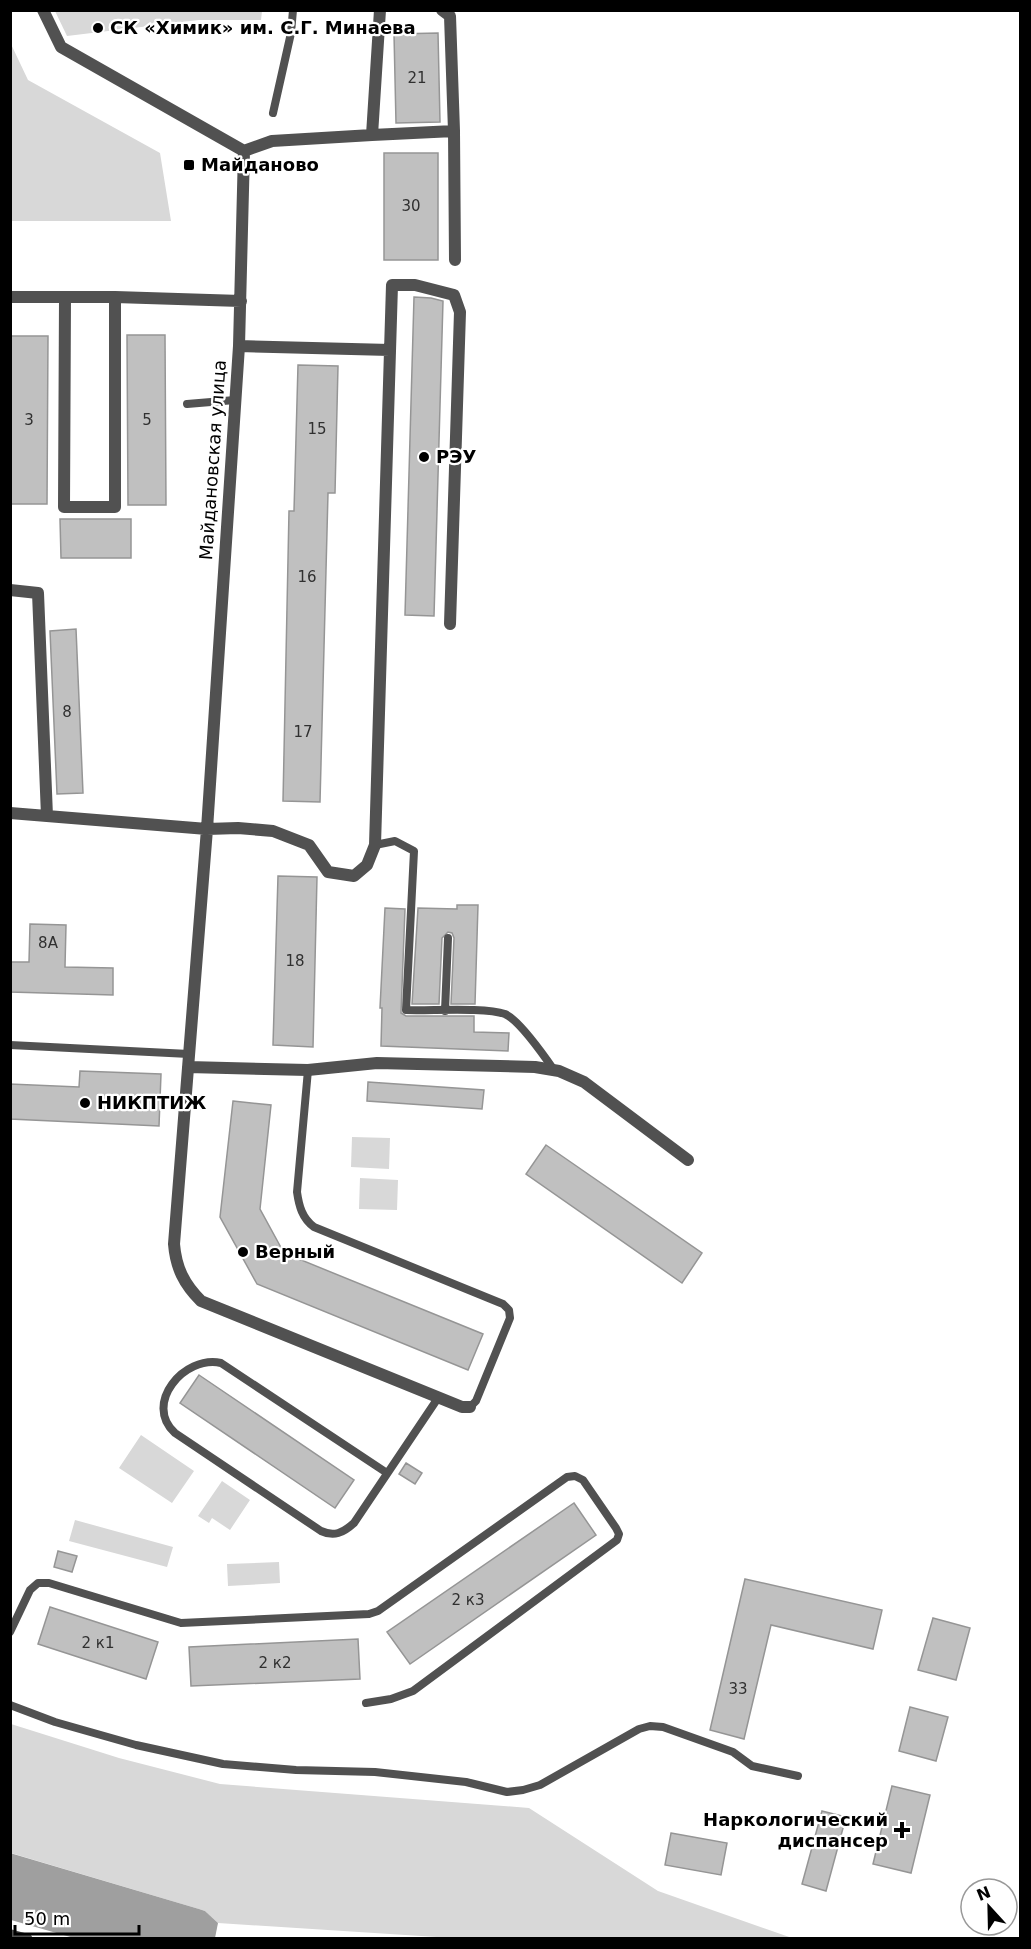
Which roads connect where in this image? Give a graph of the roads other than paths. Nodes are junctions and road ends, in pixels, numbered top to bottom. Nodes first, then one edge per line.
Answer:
1 (44, 10) edge
2 (293, 10) edge
3 (380, 10) edge
4 (442, 10) edge
5 (273, 113) dead end
6 (454, 131) junction
7 (372, 135) junction
8 (244, 151) junction
9 (455, 260) dead end
10 (10, 297) edge
11 (65, 297) junction
12 (115, 297) junction
13 (241, 301) junction
14 (239, 346) junction
15 (390, 350) junction
16 (235, 400) junction
17 (188, 404) dead end
18 (10, 590) edge
19 (450, 624) dead end
20 (10, 813) edge
21 (47, 816) junction
22 (207, 829) junction
23 (375, 845) junction
24 (448, 938) dead end
25 (445, 1011) junction
26 (10, 1045) edge
27 (189, 1054) junction
28 (188, 1067) junction
29 (308, 1070) junction
30 (554, 1070) junction
31 (688, 1160) dead end
32 (438, 1398) junction
33 (470, 1407) joint
34 (387, 1473) junction
35 (10, 1632) edge
36 (366, 1703) dead end
37 (10, 1705) edge
38 (798, 1776) dead end
39 (10, 1934) edge
40 (28, 1938) edge

1 - 8 street
2 - 5 lane
3 - 7 street
4 - 6 street
6 - 7 street
6 - 9 street
7 - 8 street
8 - 13 street, Майдановская улица
10 - 11 street
11 - 12 street
11 - 12 street
12 - 13 street
13 - 14 street, Майдановская улица
14 - 15 street
14 - 16 street, Майдановская улица
15 - 19 street
15 - 23 street
16 - 17 lane
16 - 22 street, Майдановская улица
18 - 21 street
20 - 21 street
21 - 22 street
22 - 23 street
22 - 27 street, Майдановская улица
23 - 25 lane
24 - 25 lane
25 - 30 lane
26 - 27 lane
27 - 28 street, Майдановская улица
28 - 29 street
28 - 32 street, Майдановская улица
29 - 30 street
29 - 33 lane
30 - 31 street
32 - 33 street, Майдановская улица
32 - 34 lane
34 - 34 lane
35 - 36 lane
37 - 38 lane
39 - 40 lane

